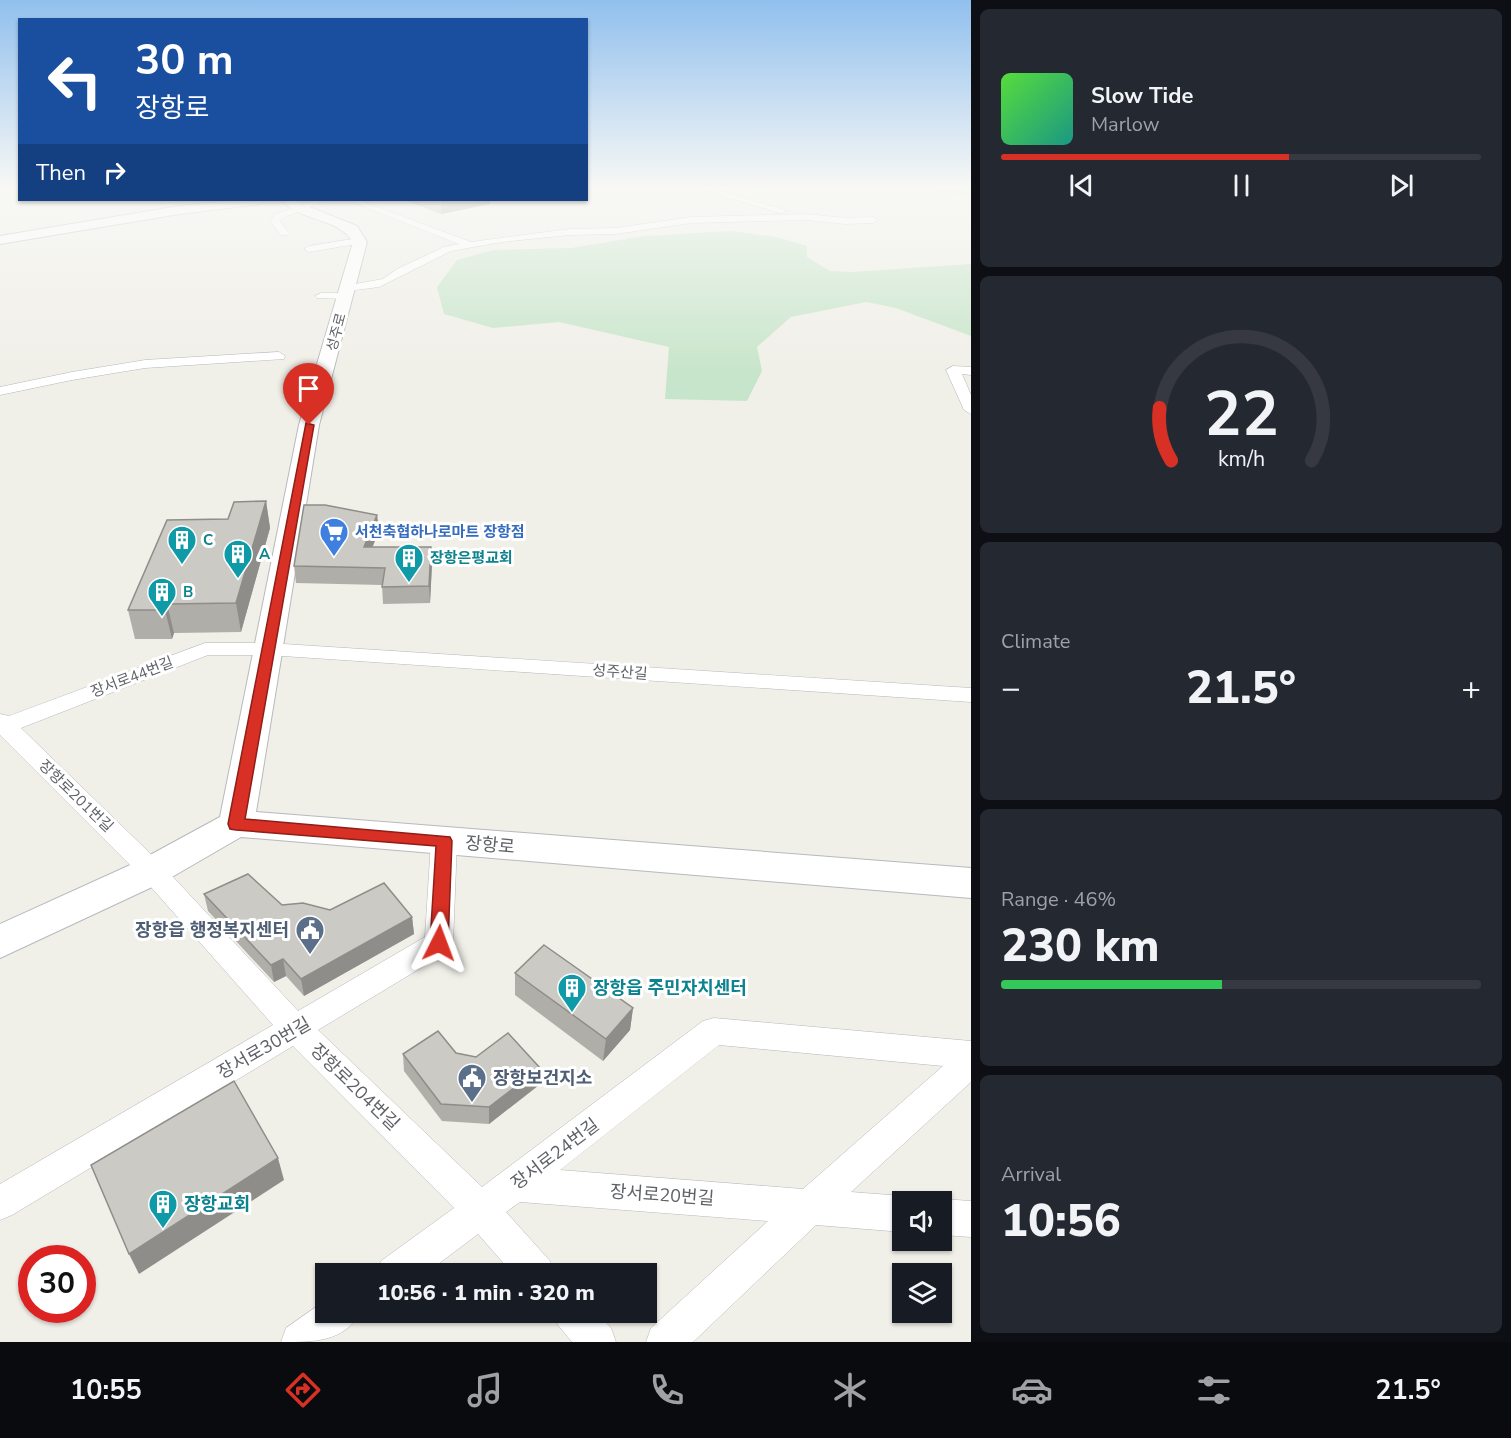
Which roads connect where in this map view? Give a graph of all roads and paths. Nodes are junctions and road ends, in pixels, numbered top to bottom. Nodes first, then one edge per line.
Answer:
1 (357, 250) edge
2 (447, 250) edge
3 (347, 292) junction
4 (321, 296) dead end
5 (279, 356) dead end
6 (971, 371) edge
7 (0, 391) edge
8 (971, 410) edge
9 (268, 649) junction
10 (971, 695) edge
11 (2, 725) edge
12 (236, 824) junction
13 (444, 841) junction
14 (152, 870) junction
15 (971, 883) edge
16 (0, 942) edge
17 (297, 1030) junction
18 (971, 1055) edge
19 (971, 1062) edge
20 (515, 1184) junction
21 (0, 1203) edge
22 (809, 1207) junction
23 (481, 1210) junction
24 (892, 1213) edge
25 (952, 1218) edge
26 (971, 1219) edge
27 (409, 1263) edge
28 (527, 1263) edge
29 (326, 1323) edge
30 (581, 1323) edge
31 (300, 1342) edge
32 (597, 1342) edge
33 (665, 1342) edge

1 - 3 street, 성주로
2 - 3 street
3 - 4 street
3 - 9 street, 성주로
5 - 7 street
6 - 8 street
9 - 10 street, 성주산길
9 - 11 street, 장서로44번길
9 - 12 street, 성주로
11 - 14 street, 장항로201번길
12 - 13 street, 장항로
12 - 14 street
13 - 15 street, 장항로
13 - 17 street, 장서로30번길
14 - 16 street
14 - 17 street, 장항로204번길
17 - 21 street, 장서로30번길
17 - 23 street, 장항로204번길
18 - 20 street, 장서로24번길
19 - 22 street
20 - 22 street, 장서로20번길
20 - 23 street, 장서로24번길
22 - 24 street, 장서로20번길
22 - 33 street
23 - 27 street, 장서로24번길
23 - 28 street, 장항로204번길
25 - 26 street
29 - 31 street
30 - 32 street

